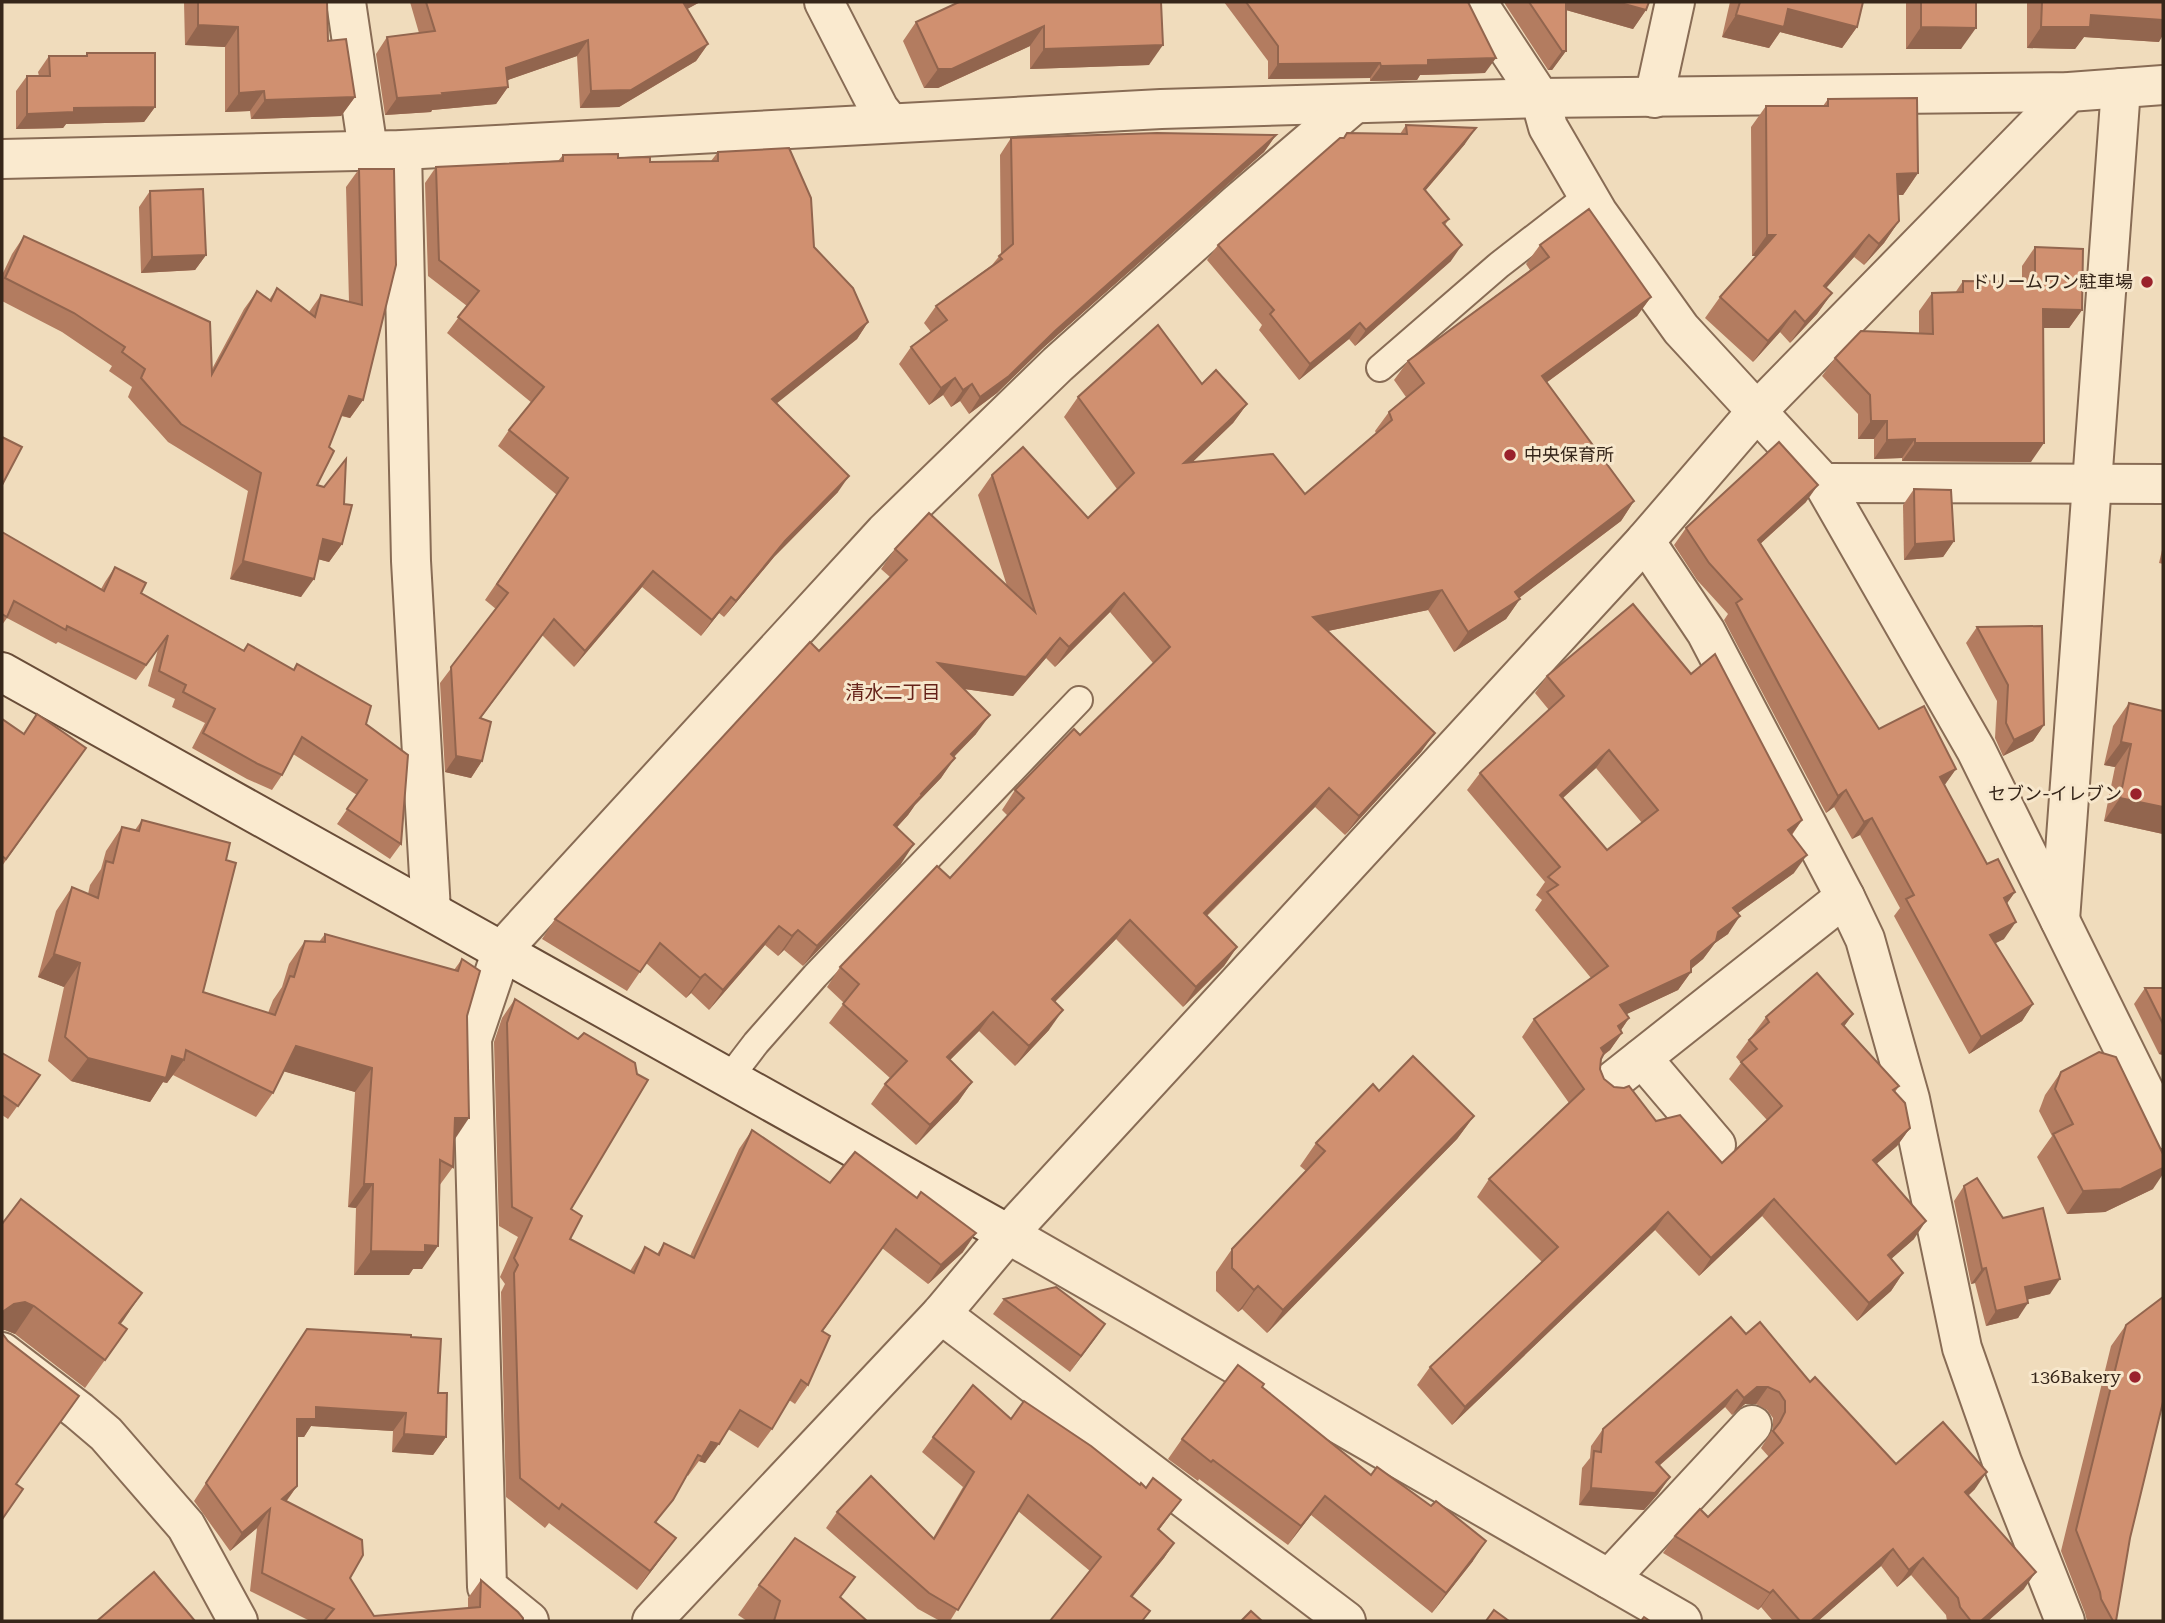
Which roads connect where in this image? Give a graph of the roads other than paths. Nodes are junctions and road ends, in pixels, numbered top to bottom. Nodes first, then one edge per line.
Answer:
1 (346, 2) edge
2 (824, 2) edge
3 (1477, 2) edge
4 (1675, 2) edge
5 (2163, 85) edge
6 (2121, 88) junction
7 (2069, 92) junction
8 (1540, 98) junction
9 (1654, 98) junction
10 (1354, 104) junction
11 (890, 123) junction
12 (385, 150) junction
13 (2, 159) edge
14 (1588, 196) junction
15 (1380, 368) dead end
16 (1757, 411) junction
17 (1823, 483) junction
18 (2163, 484) edge
19 (2092, 485) junction
20 (1646, 541) junction
21 (2, 671) edge
22 (1079, 700) dead end
23 (1845, 897) junction
24 (431, 911) junction
25 (2060, 922) junction
26 (502, 950) junction
27 (1642, 1058) junction
28 (730, 1077) junction
29 (1609, 1084) edge
30 (2163, 1129) edge
31 (1716, 1145) dead end
32 (1008, 1234) junction
33 (942, 1314) junction
34 (2, 1352) edge
35 (1752, 1425) dead end
36 (1609, 1579) junction
37 (238, 1621) edge
38 (529, 1621) edge
39 (652, 1621) edge
40 (1346, 1621) edge
41 (1682, 1621) edge
42 (2065, 1621) edge

1 - 12 street
2 - 11 street
3 - 8 street
4 - 9 street
5 - 6 street
6 - 7 street
6 - 19 street
7 - 9 street
7 - 16 street
8 - 9 street
8 - 10 street
8 - 14 street
10 - 11 street
10 - 26 street
11 - 12 street
12 - 13 street
12 - 24 street
14 - 15 lane
14 - 16 street
16 - 17 street
16 - 20 street
17 - 19 street
17 - 25 street
18 - 19 street
19 - 25 street
20 - 23 street
20 - 32 street
21 - 24 street
22 - 28 lane
23 - 27 street
23 - 42 street
24 - 26 street
25 - 30 street
26 - 28 street
26 - 38 street
27 - 29 street
27 - 31 street
28 - 32 street
32 - 33 street
32 - 36 street
33 - 39 street
33 - 40 street
34 - 37 street
35 - 36 street
36 - 41 street

